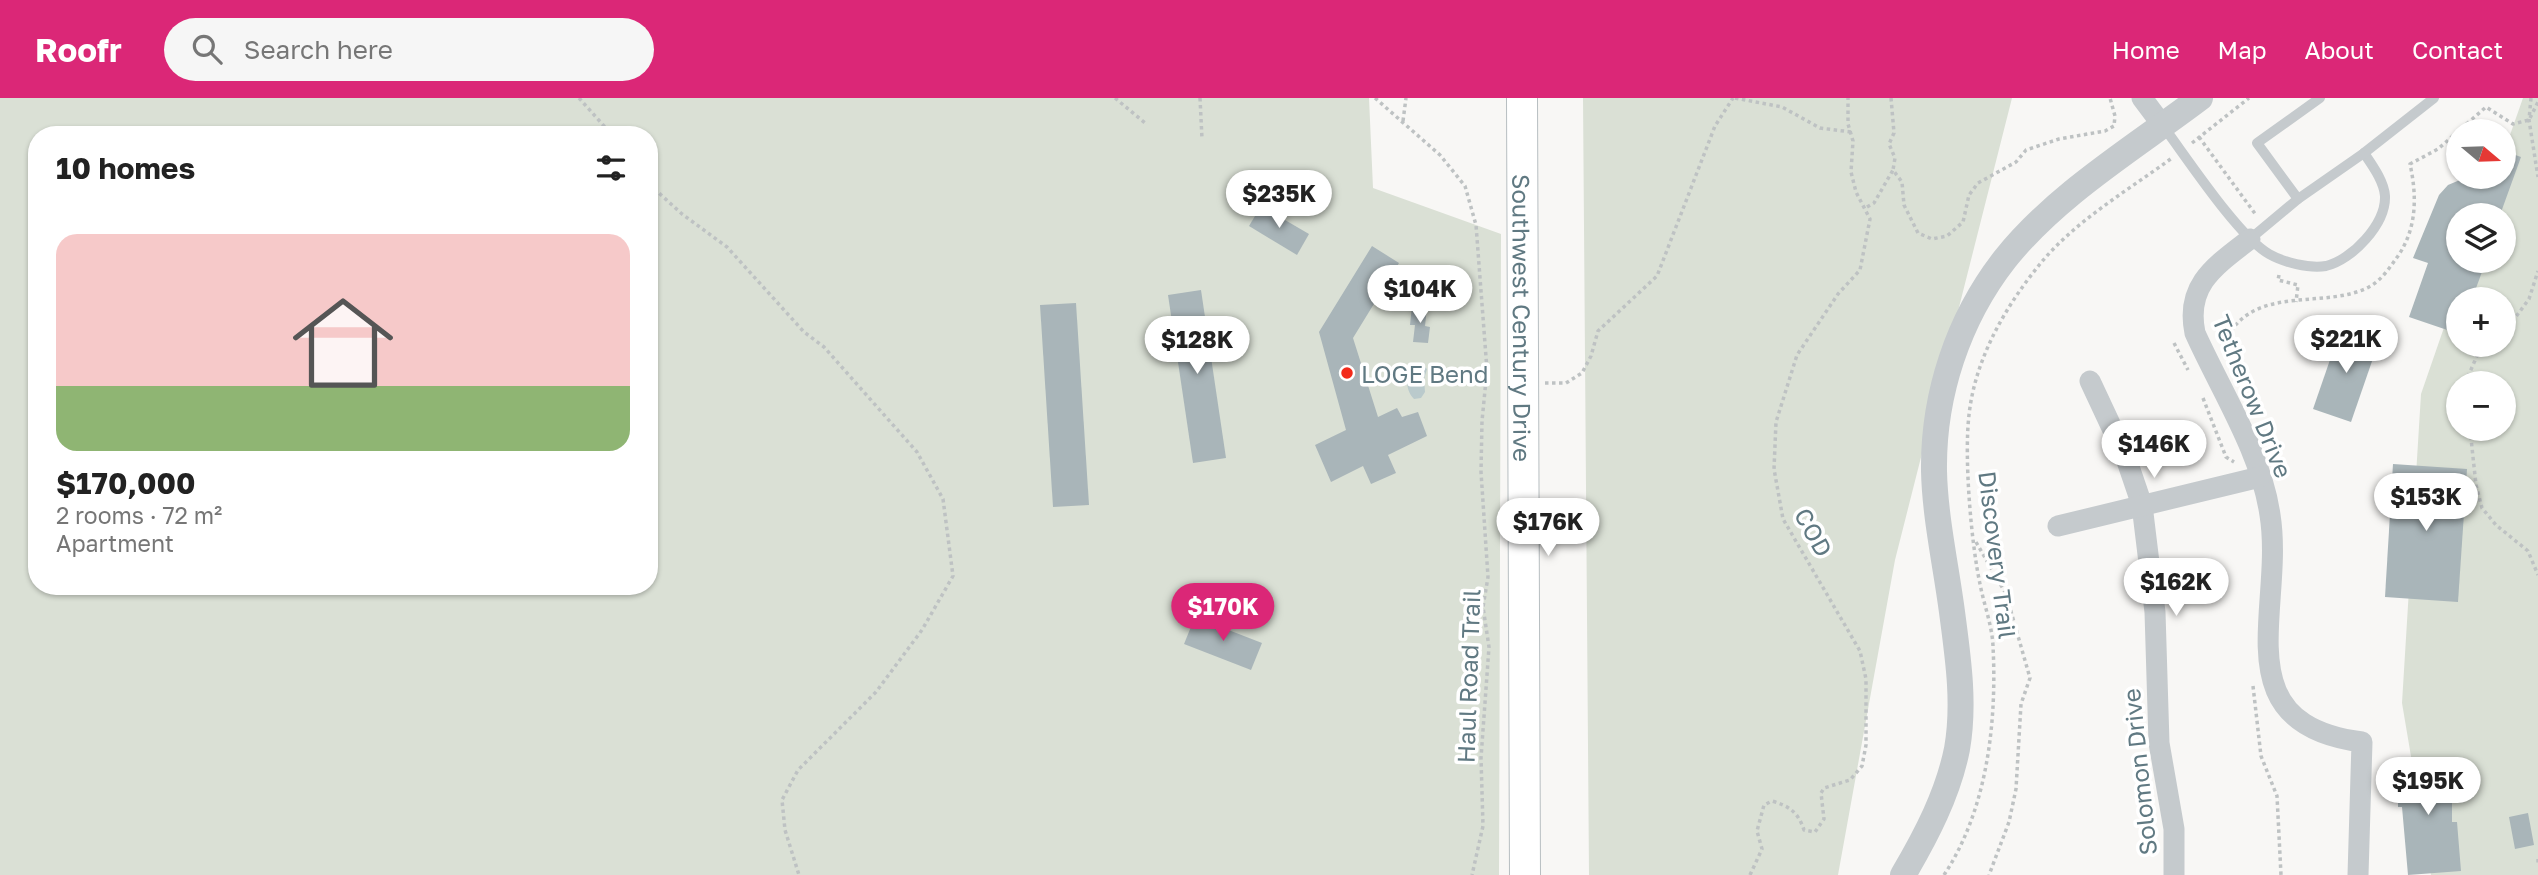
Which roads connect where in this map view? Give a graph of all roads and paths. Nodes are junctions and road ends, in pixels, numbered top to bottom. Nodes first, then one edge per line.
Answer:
1 (579, 98) edge
2 (1115, 98) edge
3 (1200, 98) edge
4 (1376, 98) edge
5 (1406, 98) edge
6 (1522, 98) edge
7 (1734, 98) edge
8 (1848, 98) edge
9 (1891, 98) edge
10 (2110, 98) edge
11 (2142, 98) edge
12 (2200, 98) edge
13 (2249, 98) edge
14 (2320, 98) edge
15 (2434, 98) edge
16 (2531, 98) edge
17 (2538, 102) edge
18 (2529, 120) junction
19 (1403, 121) junction
20 (1145, 123) dead end
21 (604, 126) edge
22 (2163, 126) junction
23 (1851, 132) junction
24 (1202, 139) dead end
25 (2182, 151) junction
26 (2364, 153) junction
27 (1893, 170) junction
28 (2538, 177) edge
29 (658, 192) edge
30 (2298, 199) junction
31 (1866, 207) junction
32 (2250, 239) junction
33 (2538, 271) edge
34 (2516, 317) edge
35 (2174, 343) dead end
36 (2194, 380) dead end
37 (2090, 381) dead end
38 (1522, 383) junction
39 (2199, 392) dead end
40 (2471, 441) edge
41 (2251, 479) junction
42 (2141, 505) junction
43 (2058, 526) dead end
44 (1974, 539) junction
45 (2538, 575) edge
46 (2253, 683) dead end
47 (2538, 859) edge
48 (2538, 865) edge
49 (799, 875) edge
50 (1472, 875) edge
51 (1525, 875) edge
52 (1749, 875) edge
53 (1903, 875) edge
54 (1944, 875) edge
55 (1989, 875) edge
56 (2174, 875) edge
57 (2281, 875) edge
58 (2358, 875) edge

1 - 21 path
2 - 20 path
3 - 24 path
4 - 19 path, Haul Road Trail
5 - 19 path
6 - 38 main road, Southwest Century Drive
7 - 23 path
7 - 38 path
8 - 23 path, COD
9 - 27 path
10 - 27 path
11 - 22 street
12 - 22 street
13 - 25 path, Discovery Trail
14 - 30 lane
15 - 26 lane
16 - 18 path
17 - 18 path
18 - 28 path
19 - 50 path, Haul Road Trail
22 - 25 lane
22 - 53 street
23 - 31 path, COD
25 - 32 lane
25 - 44 path, Discovery Trail
26 - 30 lane
26 - 32 lane
27 - 31 path
29 - 49 path
30 - 32 lane
31 - 52 path, COD
32 - 41 street, Tetherow Drive
33 - 34 path
35 - 36 path
37 - 42 street, Solomon Drive
38 - 51 main road, Southwest Century Drive
39 - 41 path
40 - 45 path
41 - 42 street
41 - 58 street, Tetherow Drive
42 - 43 street
42 - 56 street, Solomon Drive
44 - 54 path, Discovery Trail
44 - 55 path
46 - 57 path
47 - 48 path

